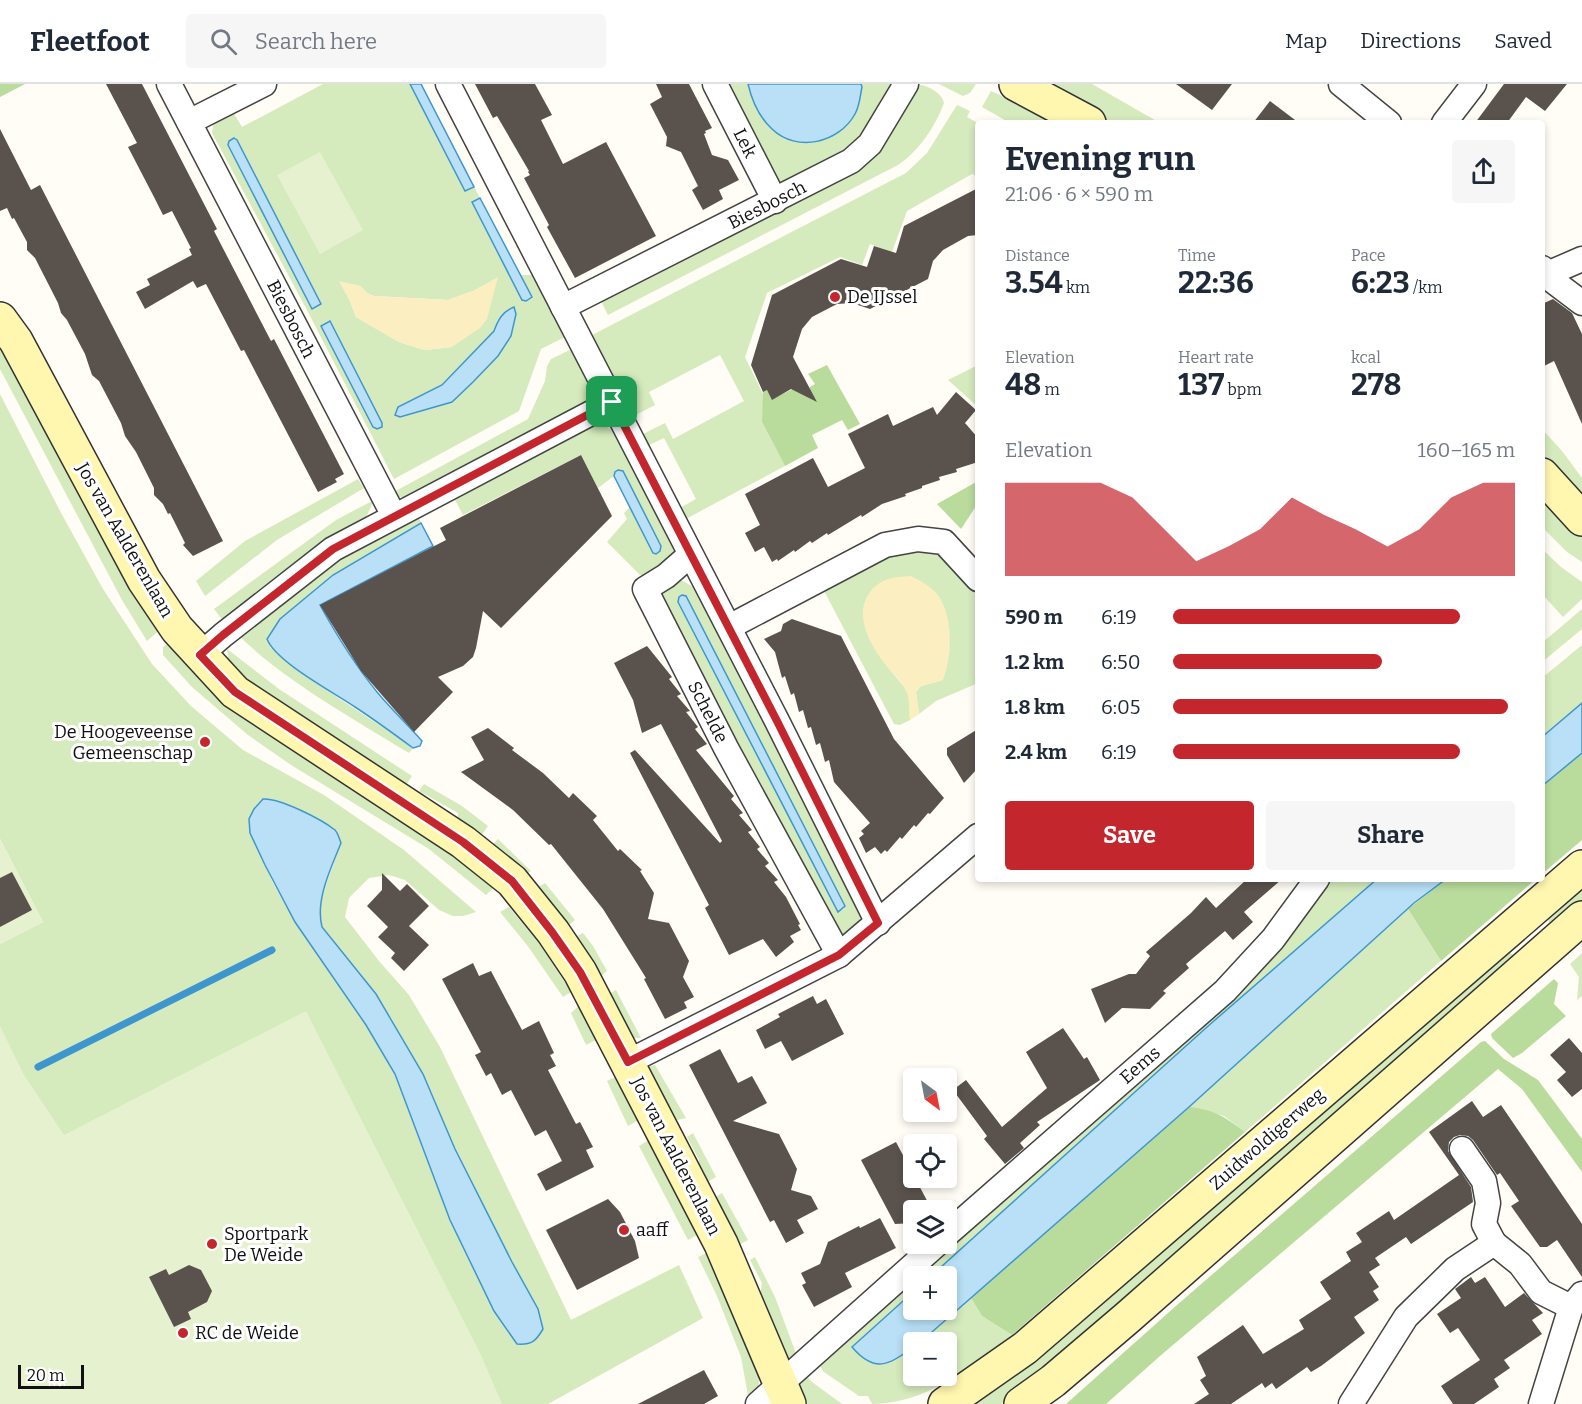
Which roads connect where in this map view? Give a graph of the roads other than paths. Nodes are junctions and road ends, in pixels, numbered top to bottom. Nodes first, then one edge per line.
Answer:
1 (169, 84) edge
2 (264, 84) edge
3 (448, 84) edge
4 (715, 84) edge
5 (906, 84) edge
6 (1016, 84) edge
7 (1341, 84) edge
8 (1474, 84) edge
9 (1083, 120) edge
10 (1385, 120) edge
11 (1446, 120) edge
12 (189, 122) junction
13 (776, 201) junction
14 (1582, 259) edge
15 (1545, 272) edge
16 (1545, 273) edge
17 (1582, 303) edge
18 (563, 307) junction
19 (0, 319) edge
20 (612, 402) junction
21 (1545, 478) edge
22 (394, 516) junction
23 (1582, 519) edge
24 (690, 555) junction
25 (975, 576) edge
26 (729, 627) junction
27 (200, 655) junction
28 (975, 839) edge
29 (1582, 867) edge
30 (1315, 882) edge
31 (1582, 918) edge
32 (878, 923) junction
33 (839, 955) junction
34 (628, 1062) junction
35 (1462, 1149) dead end
36 (957, 1225) edge
37 (1494, 1243) junction
38 (926, 1254) edge
39 (1577, 1301) edge
40 (776, 1397) edge
41 (945, 1404) edge
42 (1021, 1404) edge
43 (1351, 1404) edge
44 (1541, 1404) edge

1 - 12 street, Biesbosch
2 - 12 street
3 - 18 street
4 - 13 street, Lek
5 - 13 street, Biesbosch
6 - 9 main road
7 - 10 street
8 - 11 street
12 - 22 street, Biesbosch
13 - 18 street, Biesbosch
14 - 15 street
16 - 17 street
18 - 20 street
19 - 27 main road, Jos van Aalderenlaan
20 - 22 street
20 - 24 street
21 - 23 main road
22 - 27 street
24 - 26 street
24 - 33 street, Schelde
25 - 26 street
26 - 32 street
27 - 34 main road, Jos van Aalderenlaan
28 - 32 street
29 - 41 main road, Zuidwoldigerweg
30 - 36 street, Eems
31 - 42 main road
32 - 33 street
33 - 34 street
34 - 40 main road, Jos van Aalderenlaan
35 - 37 street
37 - 39 street
37 - 43 street
38 - 40 street
39 - 44 street

